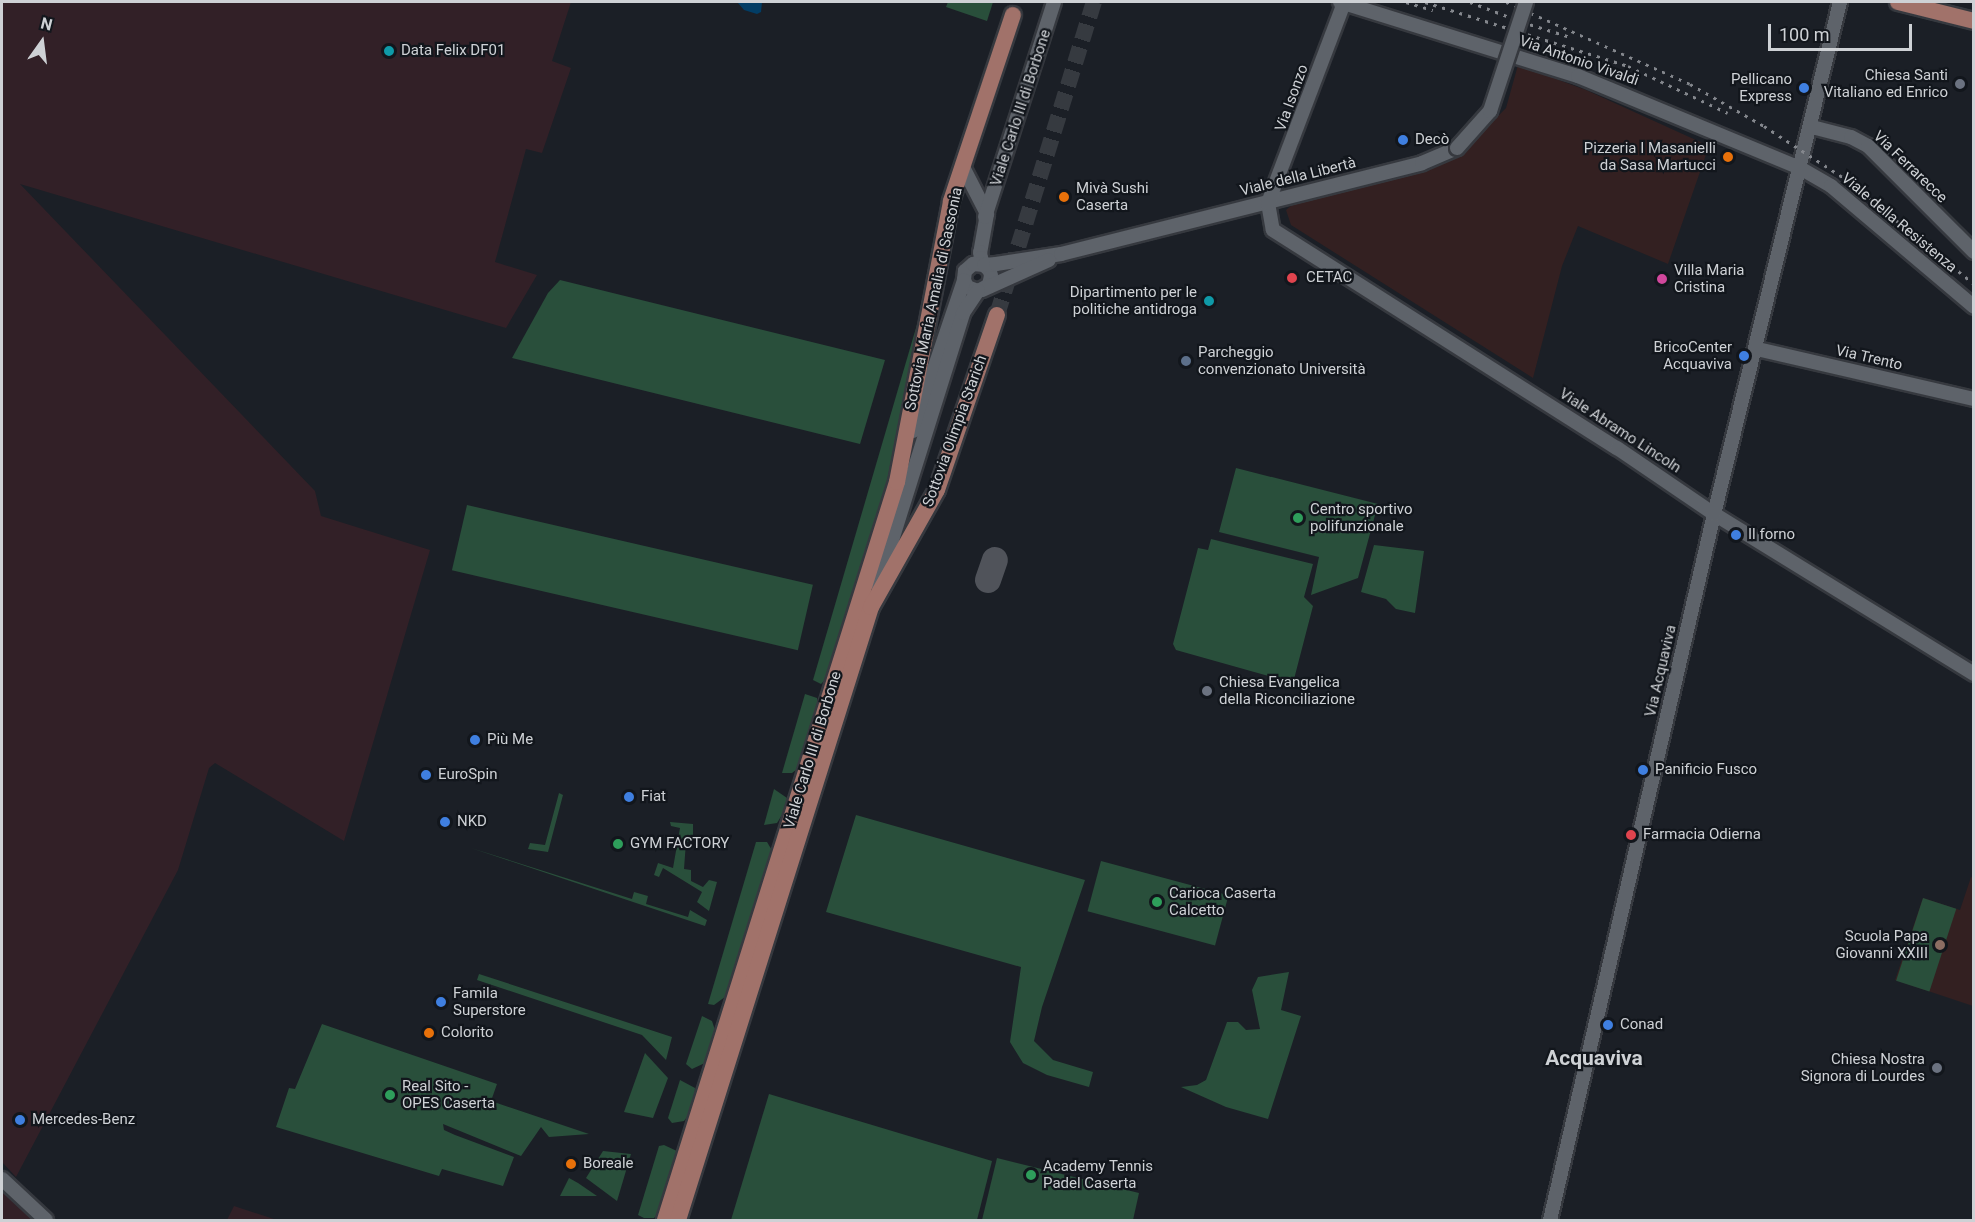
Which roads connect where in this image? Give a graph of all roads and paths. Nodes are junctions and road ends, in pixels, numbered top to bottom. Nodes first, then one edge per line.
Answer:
1 (1054, 2) edge
2 (1342, 2) edge
3 (1526, 2) edge
4 (1840, 2) edge
5 (1898, 2) edge
6 (1013, 15) dead end
7 (1967, 19) edge
8 (1812, 127) junction
9 (963, 167) junction
10 (1800, 168) junction
11 (1268, 203) junction
12 (987, 214) junction
13 (1974, 252) edge
14 (1061, 254) junction
15 (984, 265) junction
16 (964, 275) junction
17 (980, 290) junction
18 (1974, 307) edge
19 (997, 315) tunnel mouth
20 (1757, 349) junction
21 (1974, 399) edge
22 (897, 482) junction
23 (1714, 514) junction
24 (871, 607) junction
25 (1974, 674) edge
26 (2, 1179) edge
27 (46, 1221) edge
28 (665, 1221) edge
29 (678, 1221) edge
30 (1550, 1221) edge

1 - 12 street, Viale Carlo III di Borbone
2 - 10 street, Via Antonio Vivaldi
2 - 11 street, Via Isonzo
3 - 11 street, Viale della Libertà, bridge
4 - 8 street, Via Acquaviva
5 - 7 main road
6 - 9 main road, Sottovia Maria Amalia di Sassonia
8 - 10 street, Via Acquaviva
8 - 13 street, Via Ferrarecce
9 - 12 street, Viale Carlo III di Borbone
9 - 22 main road, Sottovia Maria Amalia di Sassonia
10 - 18 street, Viale della Resistenza
10 - 20 street, Via Acquaviva
11 - 14 street, Viale della Libertà
11 - 23 street, Viale Abramo Lincoln
12 - 15 street, Viale Carlo III di Borbone
12 - 16 street, Viale Carlo III di Borbone
14 - 15 street, Viale della Libertà
14 - 17 street
15 - 16 street
15 - 17 street, Viale Carlo III di Borbone
16 - 17 street
16 - 22 street, Viale Carlo III di Borbone
17 - 24 street, Viale Carlo III di Borbone
19 - 24 main road, Sottovia Olimpia Starich
20 - 21 street, Via Trento
20 - 23 street, Via Acquaviva
22 - 28 main road, Viale Carlo III di Borbone
23 - 25 street, Viale Abramo Lincoln
23 - 30 street, Via Acquaviva
24 - 29 main road, Viale Carlo III di Borbone
26 - 27 street

